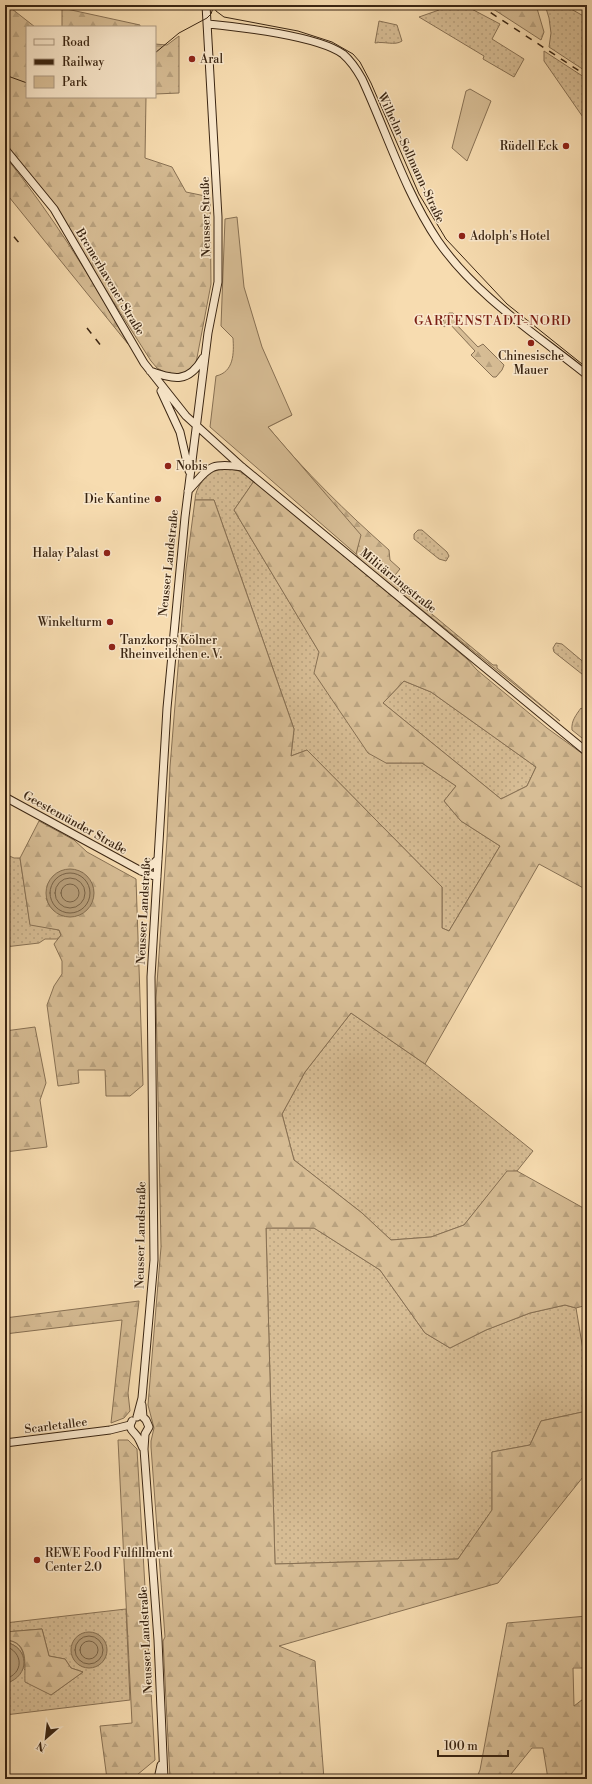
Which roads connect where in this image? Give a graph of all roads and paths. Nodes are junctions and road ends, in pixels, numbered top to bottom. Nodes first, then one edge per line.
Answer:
1 (206, 5) edge
2 (208, 24) junction
3 (5, 149) edge
4 (206, 354) junction
5 (150, 370) junction
6 (587, 375) edge
7 (155, 378) junction
8 (196, 426) junction
9 (242, 467) junction
10 (190, 476) junction
11 (188, 491) junction
12 (587, 752) edge
13 (5, 797) edge
14 (158, 859) junction
15 (141, 871) junction
16 (157, 877) junction
17 (156, 888) junction
18 (140, 1417) junction
19 (133, 1430) junction
20 (145, 1434) junction
21 (5, 1443) edge
22 (144, 1450) junction
23 (163, 1757) junction
24 (158, 1779) edge
25 (164, 1779) edge

1 - 2 main road, Neusser Straße
2 - 4 main road, Neusser Straße
2 - 6 main road, Wilhelm-Sollmann-Straße
3 - 5 main road, Bremerhavener Straße
4 - 5 main road
4 - 8 main road, Neusser Straße
5 - 7 main road, Bremerhavener Straße
7 - 8 main road, Bremerhavener Straße
7 - 10 main road
8 - 9 main road, Militärringstraße
8 - 10 main road, Neusser Landstraße
9 - 11 main road
9 - 12 main road, Militärringstraße
10 - 11 main road, Neusser Landstraße
11 - 14 main road, Neusser Landstraße
13 - 15 main road, Geestemünder Straße
14 - 15 main road
14 - 16 main road, Neusser Landstraße
15 - 16 main road, Geestemünder Straße
15 - 17 main road
16 - 17 main road, Neusser Landstraße
17 - 18 main road, Neusser Landstraße
18 - 19 main road
18 - 20 main road, Neusser Landstraße
19 - 20 main road
19 - 21 main road, Scarletallee
19 - 22 main road, Neusser Landstraße
20 - 22 main road, Neusser Landstraße
22 - 23 main road, Neusser Landstraße
23 - 24 main road, Neusser Landstraße
23 - 25 main road, Neusser Landstraße

